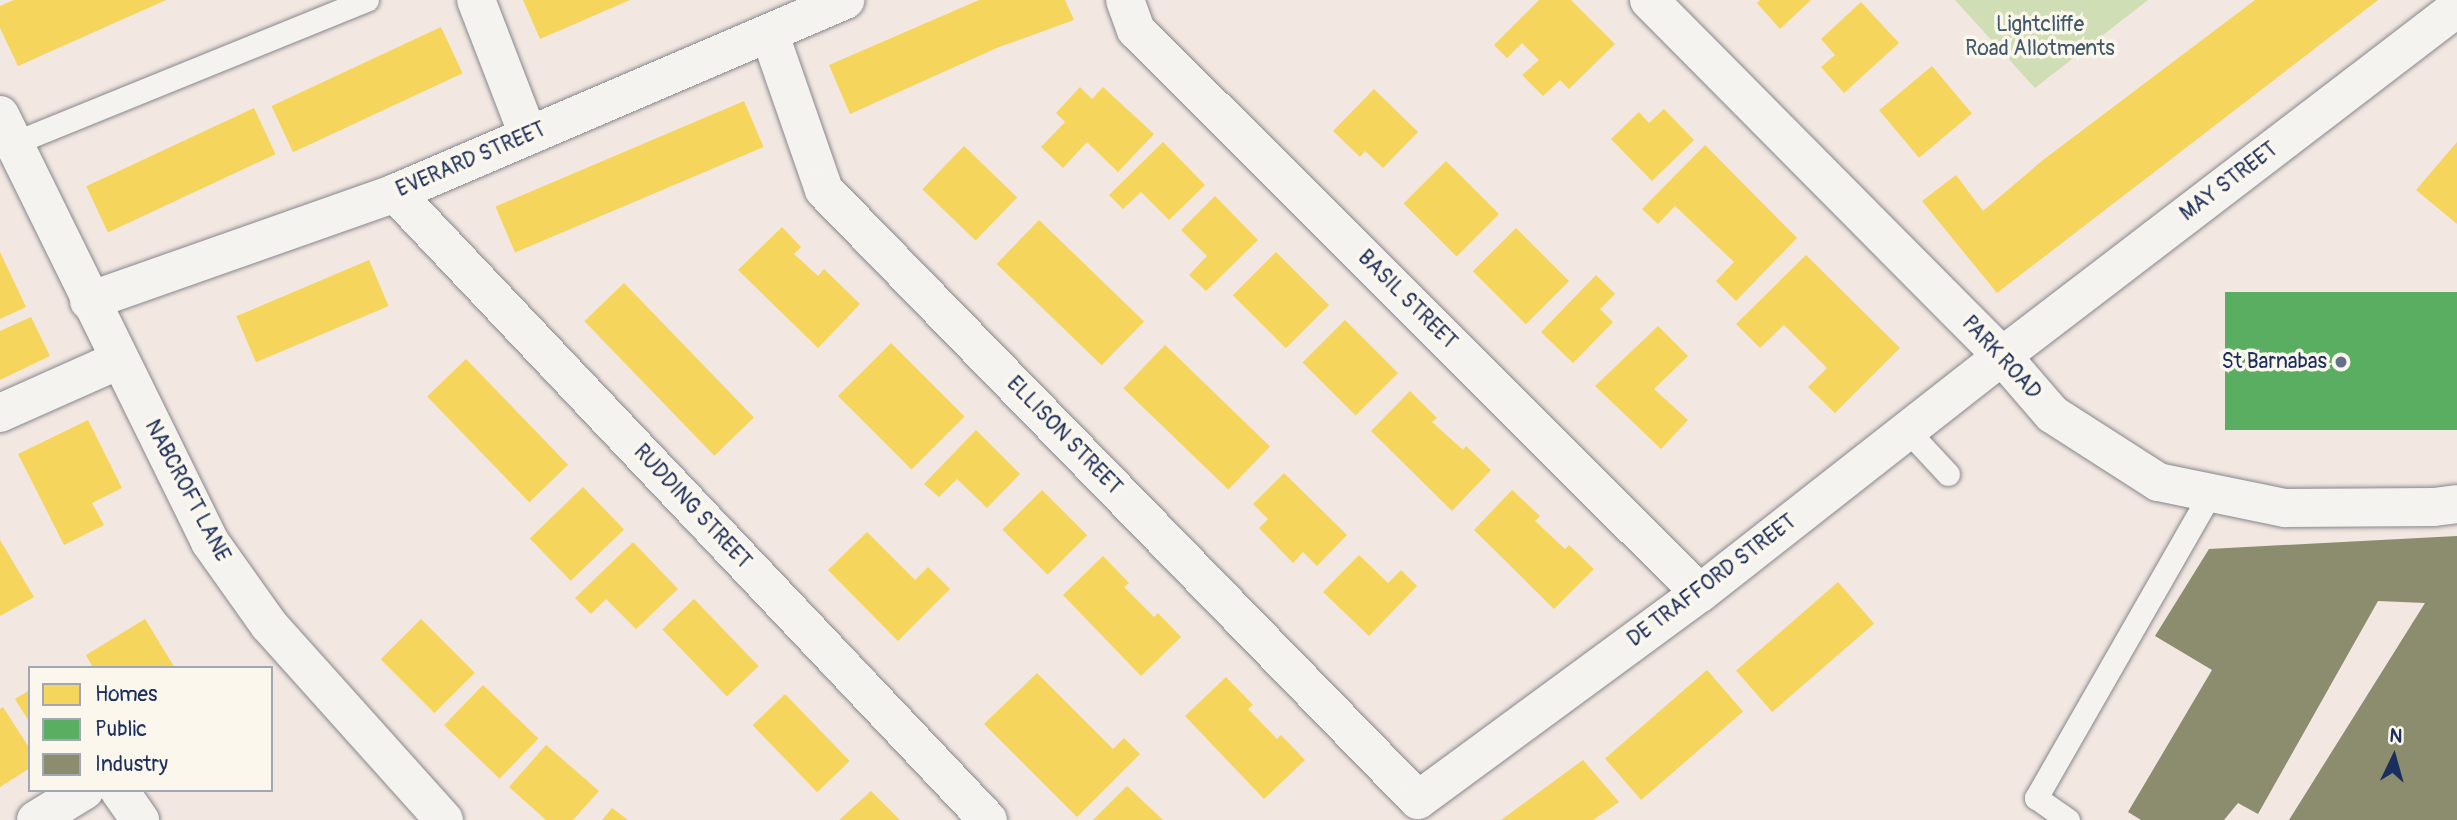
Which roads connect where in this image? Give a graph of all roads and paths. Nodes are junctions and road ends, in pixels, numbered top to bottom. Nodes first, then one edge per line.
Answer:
1 (367, 0) edge
2 (476, 0) edge
3 (845, 0) edge
4 (1125, 0) edge
5 (1649, 0) edge
6 (2457, 8) edge
7 (770, 35) junction
8 (7, 129) edge
9 (528, 135) junction
10 (395, 193) junction
11 (89, 301) junction
12 (2002, 356) junction
13 (119, 360) junction
14 (0, 414) edge
15 (1908, 430) junction
16 (1948, 474) dead end
17 (2211, 493) junction
18 (2457, 504) edge
19 (1700, 593) junction
20 (82, 792) edge
21 (119, 792) edge
22 (1418, 800) joint
23 (36, 820) edge
24 (140, 820) edge
25 (444, 820) edge
26 (988, 820) edge
27 (2068, 820) edge

1 - 8 lane
2 - 9 street
3 - 7 street, EVERARD STREET
4 - 19 street, BASIL STREET
5 - 12 street, PARK ROAD
6 - 12 street, MAY STREET
7 - 9 street, EVERARD STREET
7 - 22 street, ELLISON STREET
8 - 11 street, NABCROFT LANE
9 - 10 street, EVERARD STREET
10 - 11 street, EVERARD STREET
10 - 26 street, RUDDING STREET
11 - 13 street, NABCROFT LANE
12 - 15 street, DE TRAFFORD STREET
12 - 17 street, PARK ROAD
13 - 14 street
13 - 25 street, NABCROFT LANE
15 - 16 lane
15 - 19 street, DE TRAFFORD STREET
17 - 18 street, PARK ROAD
17 - 27 lane
19 - 22 street, DE TRAFFORD STREET
20 - 23 street
21 - 24 street

